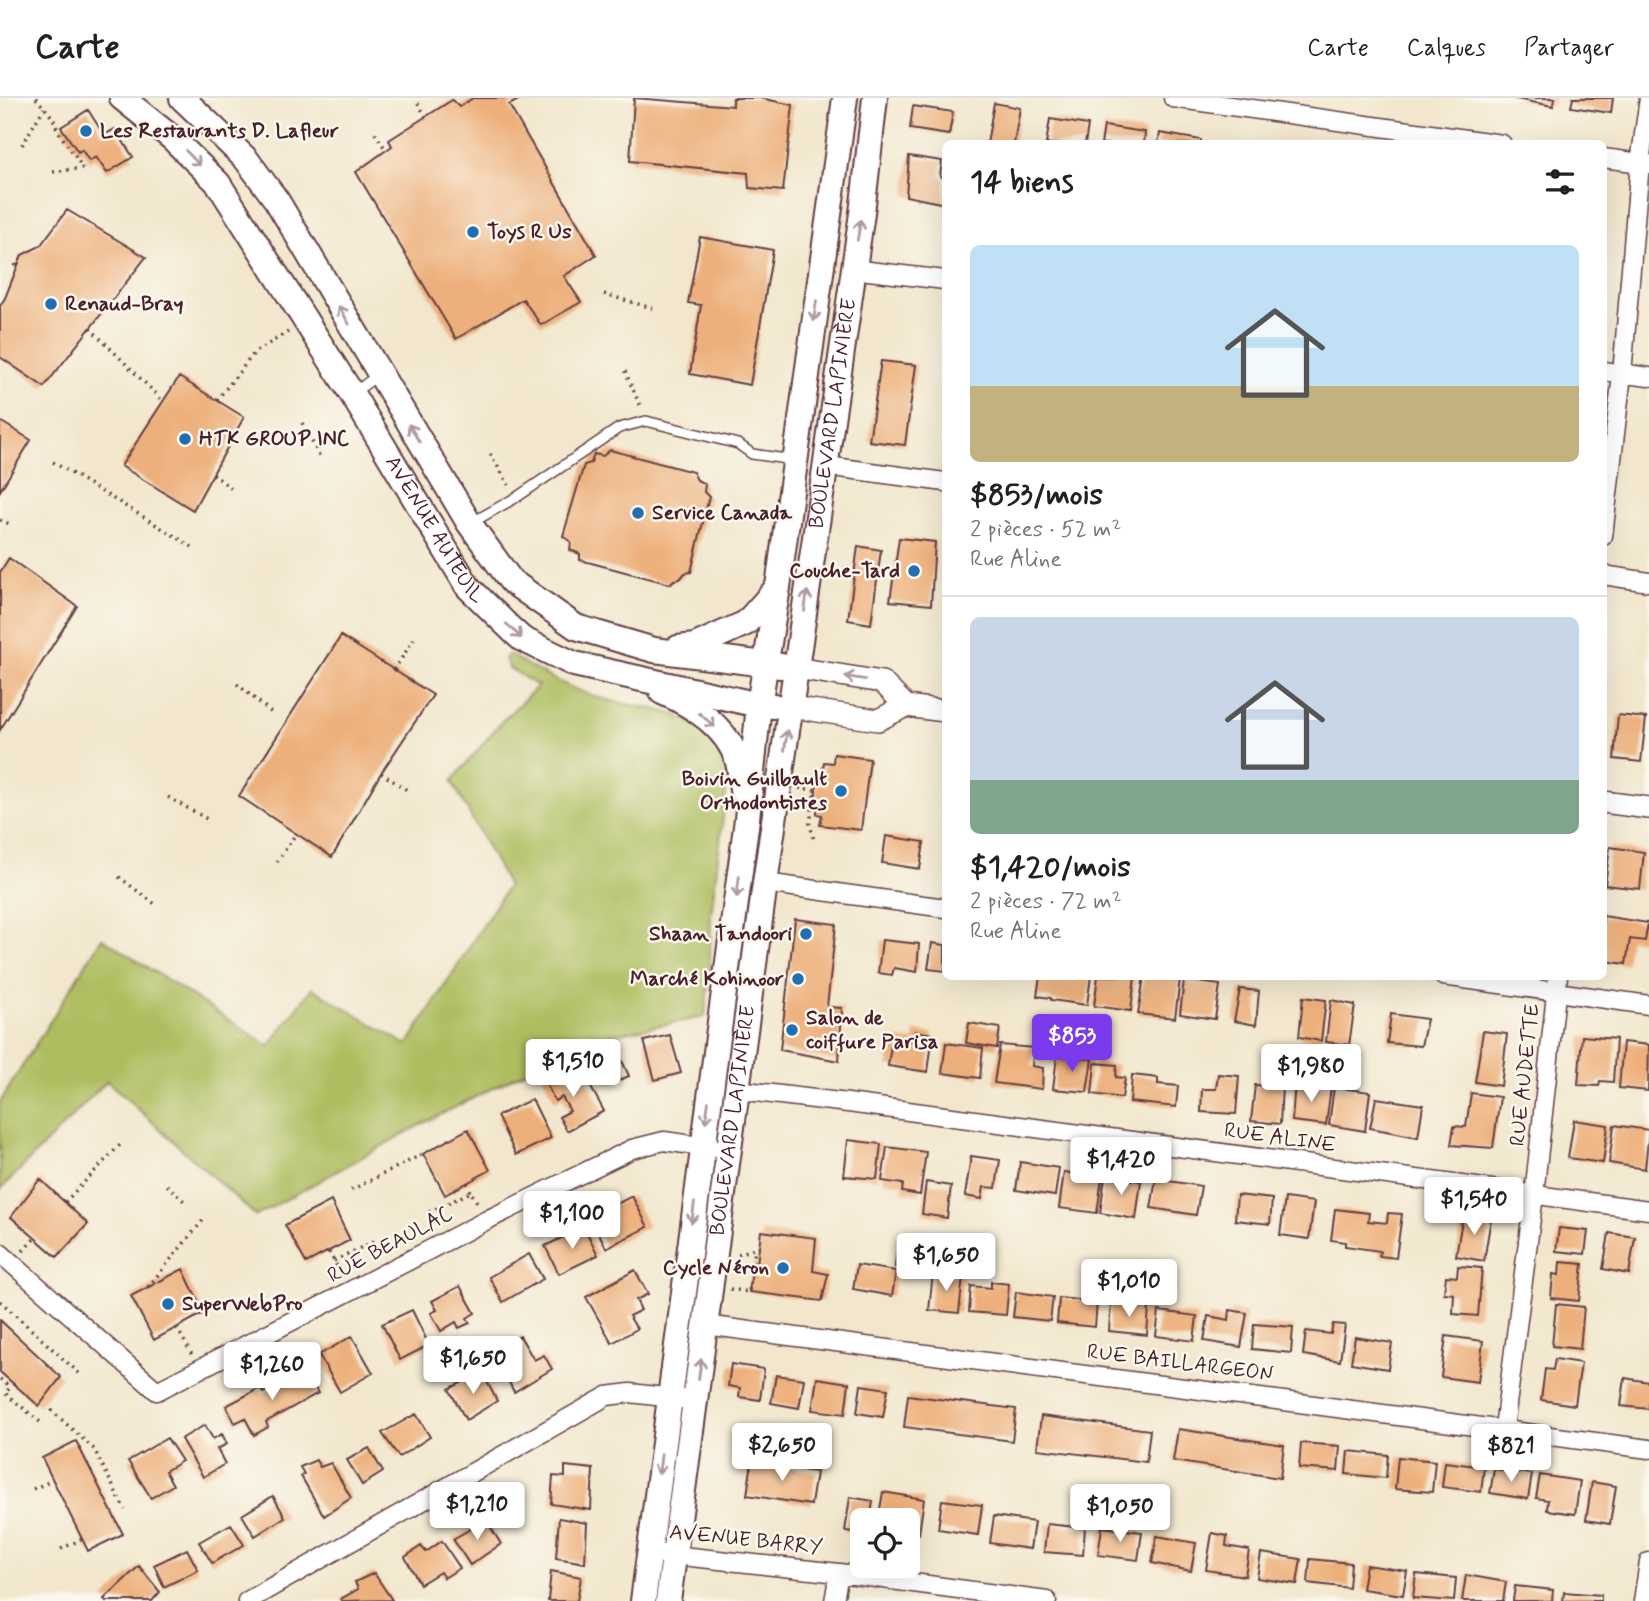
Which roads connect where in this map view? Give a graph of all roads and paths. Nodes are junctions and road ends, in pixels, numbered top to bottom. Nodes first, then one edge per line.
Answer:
1 (36, 98) edge
2 (122, 98) edge
3 (182, 98) edge
4 (845, 98) edge
5 (875, 98) edge
6 (1173, 98) edge
7 (1649, 98) edge
8 (418, 103) dead end
9 (44, 108) junction
10 (426, 117) dead end
11 (375, 133) dead end
12 (1473, 140) edge
13 (22, 145) dead end
14 (386, 150) dead end
15 (1607, 158) edge
16 (1645, 163) edge
17 (53, 172) dead end
18 (852, 268) junction
19 (942, 280) edge
20 (604, 294) dead end
21 (655, 309) dead end
22 (90, 328) dead end
23 (293, 329) dead end
24 (625, 371) dead end
25 (1607, 372) edge
26 (379, 374) junction
27 (1622, 374) junction
28 (1649, 377) edge
29 (352, 394) junction
30 (217, 400) dead end
31 (163, 401) dead end
32 (646, 421) junction
33 (302, 424) dead end
34 (490, 454) dead end
35 (321, 459) dead end
36 (795, 460) junction
37 (53, 462) dead end
38 (826, 466) junction
39 (213, 474) dead end
40 (942, 482) edge
41 (233, 490) dead end
42 (517, 497) junction
43 (1607, 502) edge
44 (0, 520) edge
45 (469, 523) junction
46 (12, 525) dead end
47 (196, 549) dead end
48 (1607, 576) edge
49 (1649, 582) edge
50 (778, 587) junction
51 (416, 636) dead end
52 (654, 650) junction
53 (766, 664) junction
54 (796, 668) junction
55 (394, 670) dead end
56 (626, 676) junction
57 (237, 684) dead end
58 (759, 705) junction
59 (905, 706) junction
60 (791, 707) junction
61 (942, 711) edge
62 (272, 713) dead end
63 (381, 774) dead end
64 (794, 787) dead end
65 (410, 792) dead end
66 (168, 797) dead end
67 (1607, 803) edge
68 (1649, 808) edge
69 (207, 818) dead end
70 (747, 819) junction
71 (295, 835) dead end
72 (814, 841) dead end
73 (277, 862) dead end
74 (119, 877) dead end
75 (765, 883) junction
76 (155, 904) dead end
77 (942, 908) edge
78 (1500, 980) edge
79 (1558, 984) edge
80 (1649, 1005) edge
81 (738, 1090) junction
82 (121, 1143) dead end
83 (702, 1146) junction
84 (730, 1150) junction
85 (423, 1154) dead end
86 (467, 1183) dead end
87 (167, 1185) dead end
88 (351, 1190) dead end
89 (471, 1192) junction
90 (1534, 1195) junction
91 (65, 1202) dead end
92 (184, 1202) dead end
93 (1649, 1209) edge
94 (429, 1212) dead end
95 (204, 1219) dead end
96 (487, 1220) junction
97 (374, 1241) dead end
98 (328, 1252) dead end
99 (0, 1253) edge
100 (729, 1257) dead end
101 (334, 1261) junction
102 (148, 1287) dead end
103 (725, 1288) dead end
104 (350, 1291) junction
105 (0, 1301) edge
106 (705, 1325) junction
107 (177, 1328) dead end
108 (199, 1369) junction
109 (82, 1376) dead end
110 (0, 1379) edge
111 (669, 1397) junction
112 (695, 1401) junction
113 (51, 1410) dead end
114 (40, 1422) dead end
115 (1504, 1428) junction
116 (1649, 1448) edge
117 (53, 1480) dead end
118 (33, 1489) dead end
119 (125, 1510) dead end
120 (82, 1539) dead end
121 (61, 1549) dead end
122 (649, 1552) junction
123 (674, 1556) junction
124 (1649, 1562) edge
125 (839, 1573) junction
126 (247, 1601) edge
127 (643, 1601) edge
128 (668, 1601) edge
129 (834, 1601) edge
130 (1046, 1601) edge
131 (1643, 1601) edge

1 - 9 path
2 -> 29 main road, AVENUE AUTEUIL
26 -> 3 main road, AVENUE AUTEUIL
4 -> 36 main road, BOULEVARD LAPINIÈRE
18 -> 5 main road, BOULEVARD LAPINIÈRE
6 - 12 street
7 - 16 street
8 - 10 path
9 - 13 path
9 - 17 path
11 - 14 path
15 - 16 street
16 - 27 street
18 - 19 street
18 - 38 main road, BOULEVARD LAPINIÈRE
20 - 21 path
22 - 31 path
23 - 30 path
24 - 32 path
25 - 27 street
26 - 29 lane
45 -> 26 main road, AVENUE AUTEUIL
27 - 28 street
27 - 43 street
29 -> 56 main road, AVENUE AUTEUIL
32 - 36 lane
32 - 42 lane
33 - 35 path
34 - 42 path
36 - 50 main road, BOULEVARD LAPINIÈRE
37 - 47 path
38 - 40 street
54 -> 38 main road, BOULEVARD LAPINIÈRE
39 - 41 path
42 - 45 lane
44 - 46 path
45 - 52 main road, AVENUE AUTEUIL
48 - 49 street
50 - 52 main road
50 - 53 main road, BOULEVARD LAPINIÈRE
51 - 55 path
52 - 53 main road, AVENUE AUTEUIL
53 - 54 main road, AVENUE AUTEUIL
53 - 58 main road, BOULEVARD LAPINIÈRE
59 -> 54 street, AVENUE AUTEUIL
54 - 60 main road, BOULEVARD LAPINIÈRE
56 - 58 main road, AVENUE AUTEUIL
56 -> 70 main road
57 - 62 path
58 - 60 main road, AVENUE AUTEUIL
58 - 70 main road, BOULEVARD LAPINIÈRE
59 - 60 street, AVENUE AUTEUIL
59 - 61 street
75 -> 60 main road, BOULEVARD LAPINIÈRE
63 - 65 path
64 - 72 path
66 - 69 path
67 - 68 street
70 -> 83 main road, BOULEVARD LAPINIÈRE
71 - 73 path
74 - 76 path
75 - 77 street
75 - 81 main road, BOULEVARD LAPINIÈRE
78 - 79 street
79 - 80 street
79 - 90 street, RUE AUDETTE
81 - 84 main road, BOULEVARD LAPINIÈRE
81 - 90 street, RUE ALINE
82 - 91 path
83 - 84 street, RUE BEAULAC
83 - 96 street, RUE BEAULAC
83 -> 111 main road, BOULEVARD LAPINIÈRE
84 - 106 main road, BOULEVARD LAPINIÈRE
85 - 88 path
86 - 89 path
87 - 92 path
89 - 94 path
89 - 96 path
90 - 93 street, RUE ALINE
90 - 115 street, RUE AUDETTE
95 - 102 path
96 - 104 street, RUE BEAULAC
97 - 101 path
98 - 101 path
99 - 108 street, RUE BEAULAC
100 - 103 path
101 - 104 path
104 - 108 street, RUE BEAULAC
105 - 109 path
112 -> 106 main road, BOULEVARD LAPINIÈRE
106 - 115 street, RUE BAILLARGEON
107 - 108 path
110 - 114 path
111 - 112 street
111 -> 122 main road, BOULEVARD LAPINIÈRE
111 - 126 street
112 - 123 main road, BOULEVARD LAPINIÈRE
113 - 119 path
115 - 116 street, RUE BAILLARGEON
117 - 118 path
120 - 121 path
122 - 123 street, AVENUE BARRY
122 - 127 main road, BOULEVARD LAPINIÈRE
123 - 125 street, AVENUE BARRY
123 - 128 main road, BOULEVARD LAPINIÈRE
124 - 131 street
125 - 129 street
125 - 130 street, AVENUE BARRY

